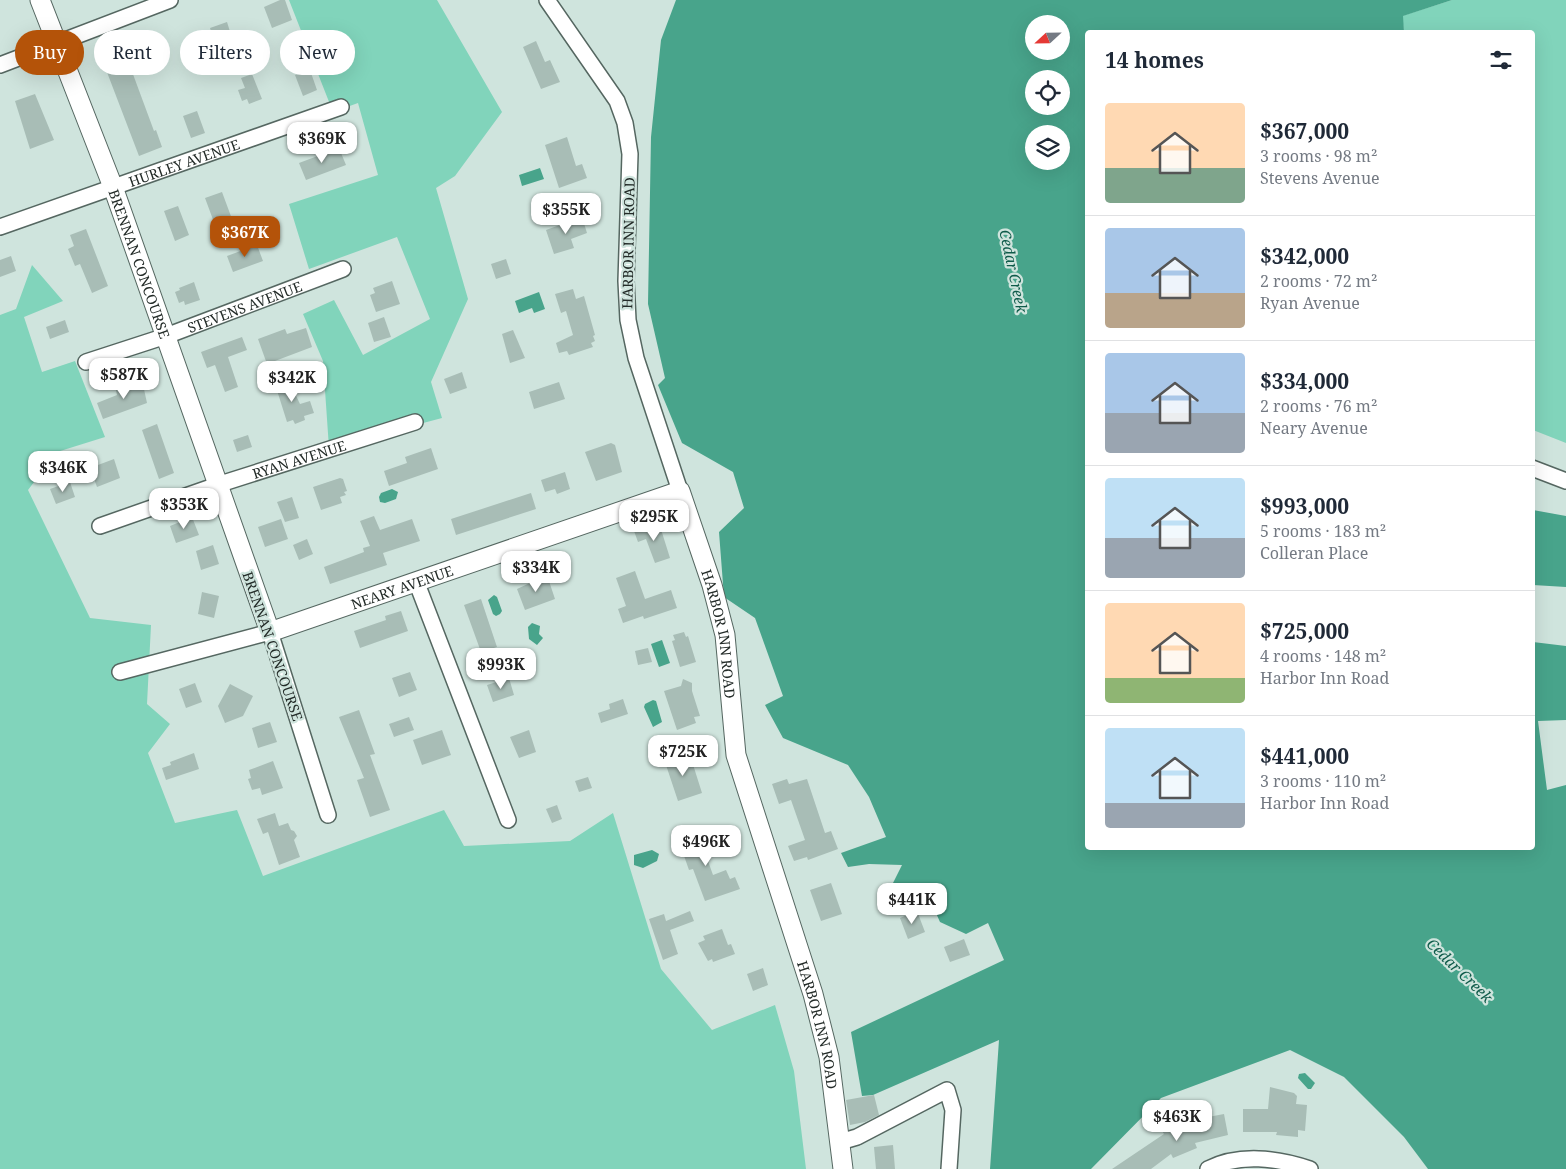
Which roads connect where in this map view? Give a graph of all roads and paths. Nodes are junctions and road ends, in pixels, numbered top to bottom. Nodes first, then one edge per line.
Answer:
1 (40, 0) edge
2 (170, 0) edge
3 (547, 0) edge
4 (51, 30) edge
5 (84, 32) edge
6 (15, 59) edge
7 (0, 65) edge
8 (69, 75) edge
9 (340, 107) dead end
10 (114, 187) junction
11 (0, 227) edge
12 (344, 269) dead end
13 (166, 336) junction
14 (86, 362) dead end
15 (415, 422) dead end
16 (1535, 469) edge
17 (1566, 481) edge
18 (217, 485) junction
19 (680, 491) junction
20 (100, 526) dead end
21 (416, 581) junction
22 (270, 632) junction
23 (120, 672) dead end
24 (328, 815) dead end
25 (508, 820) dead end
26 (840, 1142) junction
27 (843, 1169) edge
28 (949, 1169) edge
29 (1208, 1169) edge
30 (1310, 1169) edge

1 - 4 main road, BRENNAN CONCOURSE
2 - 5 street
3 - 19 street, HARBOR INN ROAD
6 - 7 street
8 - 10 main road, BRENNAN CONCOURSE
9 - 10 street, HURLEY AVENUE
10 - 11 street, HURLEY AVENUE
10 - 13 main road, BRENNAN CONCOURSE
12 - 13 street, STEVENS AVENUE
13 - 14 street, STEVENS AVENUE
13 - 18 main road, BRENNAN CONCOURSE
15 - 18 street, RYAN AVENUE
16 - 17 street
18 - 20 street, RYAN AVENUE
18 - 22 main road, BRENNAN CONCOURSE
19 - 21 main road, NEARY AVENUE
19 - 26 main road, HARBOR INN ROAD
21 - 22 main road, NEARY AVENUE
21 - 25 street
22 - 23 street, NEARY AVENUE
22 - 24 street, BRENNAN CONCOURSE
26 - 27 main road, HARBOR INN ROAD
26 - 28 street
29 - 30 street

